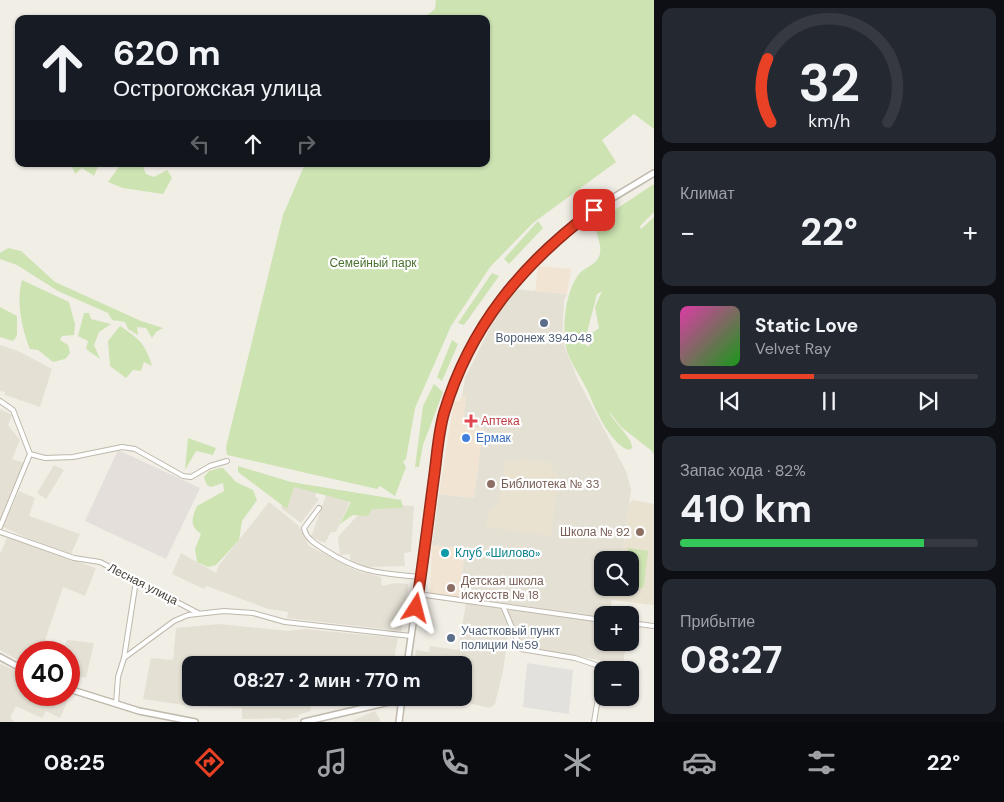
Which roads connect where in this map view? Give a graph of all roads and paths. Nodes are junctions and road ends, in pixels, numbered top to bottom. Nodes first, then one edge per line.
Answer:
1 (654, 173) edge
2 (0, 401) edge
3 (30, 454) junction
4 (227, 461) dead end
5 (319, 508) dead end
6 (0, 527) edge
7 (0, 532) edge
8 (421, 577) junction
9 (136, 581) junction
10 (418, 594) junction
11 (503, 606) junction
12 (199, 613) junction
13 (594, 619) edge
14 (639, 624) edge
15 (654, 626) edge
16 (411, 636) junction
17 (408, 656) edge
18 (0, 657) edge
19 (124, 658) junction
20 (15, 665) edge
21 (80, 693) edge
22 (116, 704) junction
23 (369, 706) edge
24 (401, 706) edge
25 (169, 718) junction
26 (163, 722) edge
27 (195, 722) edge
28 (304, 722) edge
29 (399, 722) edge
30 (594, 722) edge

1 - 8 street
2 - 3 street
3 - 4 street
3 - 6 street
5 - 8 street
7 - 9 street, Лесная улица
8 - 10 street
9 - 12 street, Лесная улица
9 - 19 street
10 - 11 street
10 - 16 street
11 - 13 street
11 - 30 street
12 - 16 street
12 - 19 street
14 - 15 street
16 - 17 street
18 - 20 street
19 - 22 street
21 - 22 street
22 - 25 street
23 - 28 street
24 - 29 street
25 - 26 street
25 - 27 street

